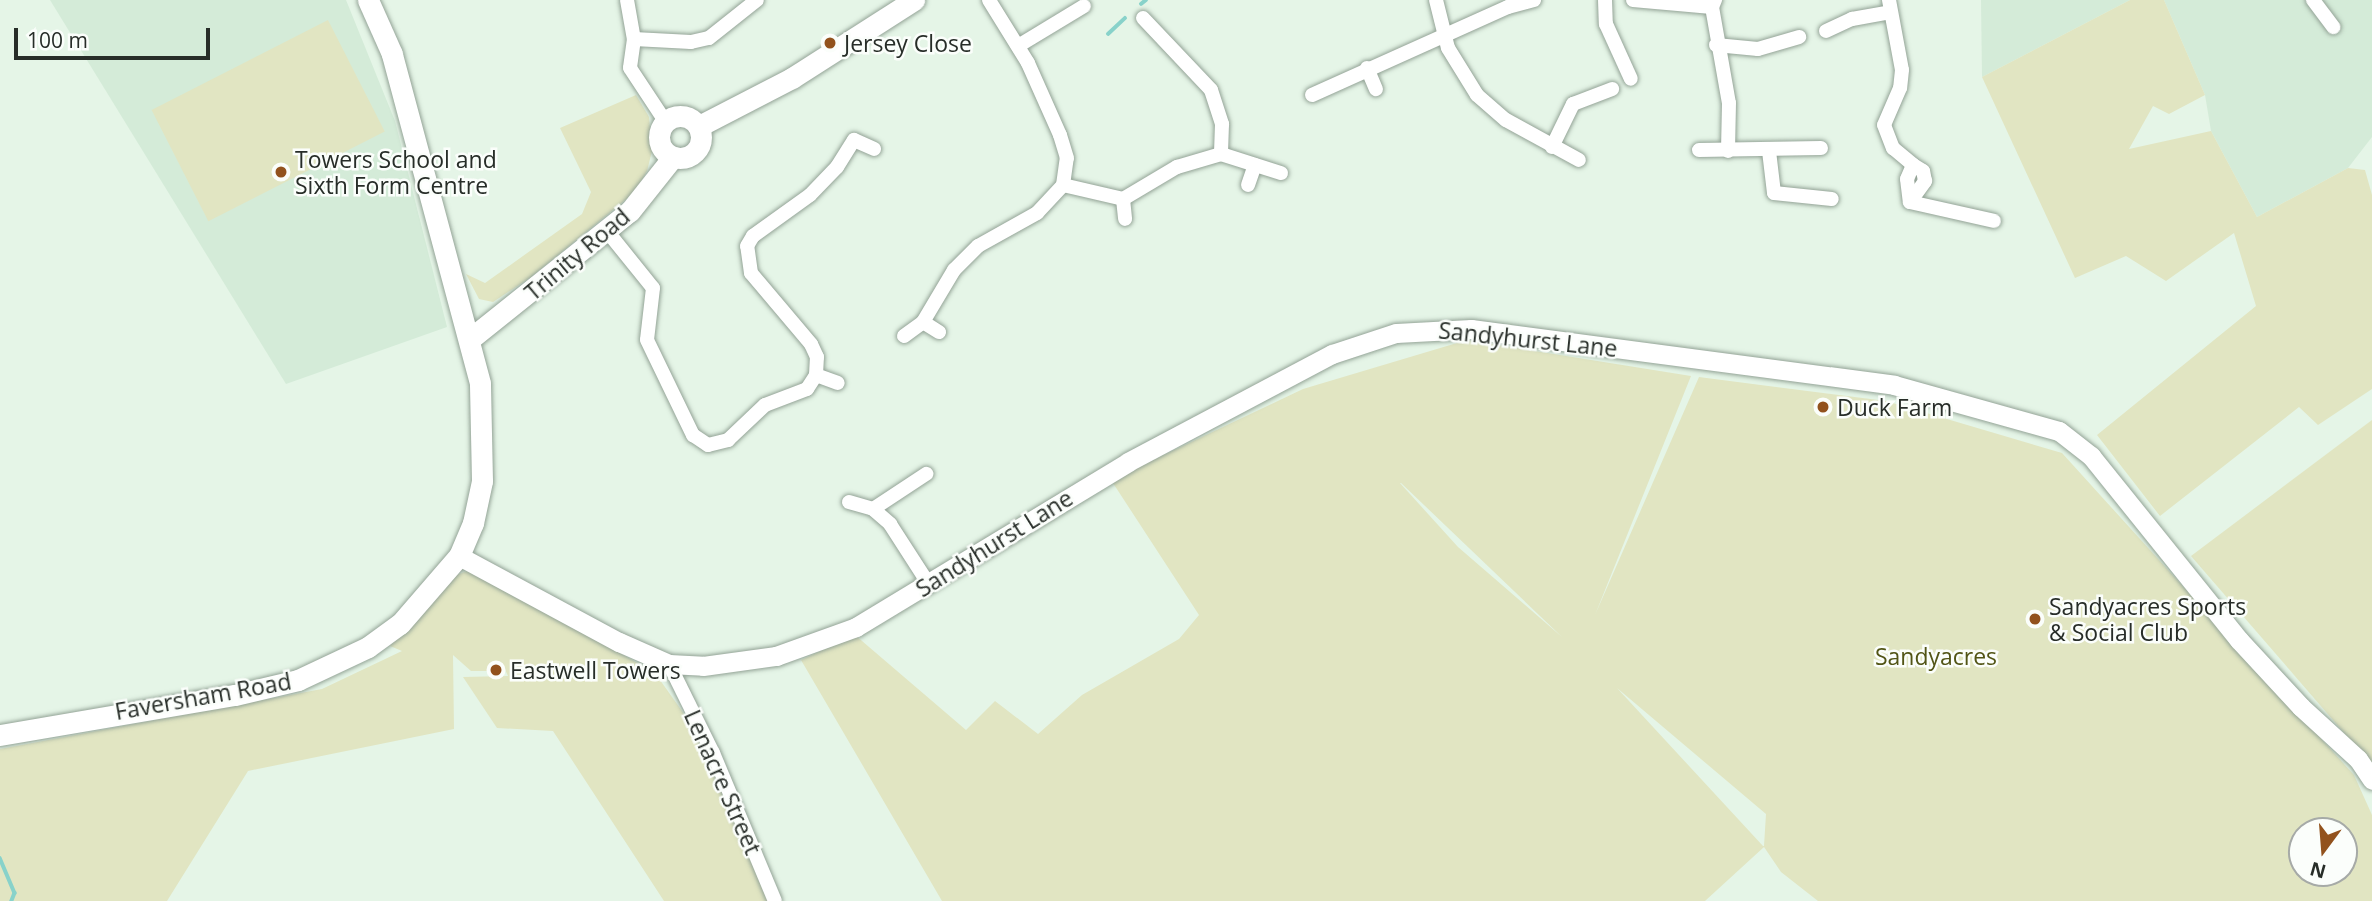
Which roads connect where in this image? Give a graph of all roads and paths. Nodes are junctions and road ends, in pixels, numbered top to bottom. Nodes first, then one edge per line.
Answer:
1 (368, 0) edge
2 (626, 0) edge
3 (757, 0) edge
4 (915, 0) edge
5 (989, 0) edge
6 (1436, 0) edge
7 (1534, 0) edge
8 (1605, 0) edge
9 (1635, 0) edge
10 (2313, 0) edge
11 (1714, 4) edge
12 (1084, 6) dead end
13 (1889, 6) edge
14 (1143, 18) dead end
15 (2333, 27) dead end
16 (1826, 31) dead end
17 (1444, 35) junction
18 (1799, 37) dead end
19 (634, 39) junction
20 (1716, 45) junction
21 (1018, 46) junction
22 (1367, 68) junction
23 (1631, 79) dead end
24 (1376, 89) dead end
25 (1612, 89) dead end
26 (1312, 95) dead end
27 (666, 121) junction
28 (699, 126) junction
29 (1552, 147) junction
30 (1821, 148) dead end
31 (874, 149) dead end
32 (1699, 150) dead end
33 (1728, 151) junction
34 (1769, 151) junction
35 (1221, 154) junction
36 (673, 157) junction
37 (1579, 160) dead end
38 (1255, 165) junction
39 (1281, 173) dead end
40 (1063, 185) junction
41 (1248, 185) dead end
42 (1123, 199) junction
43 (1832, 199) dead end
44 (1125, 219) dead end
45 (1994, 221) dead end
46 (607, 231) junction
47 (923, 322) junction
48 (939, 332) dead end
49 (904, 336) dead end
50 (470, 339) junction
51 (816, 375) junction
52 (838, 383) dead end
53 (926, 474) dead end
54 (849, 502) dead end
55 (873, 509) junction
56 (458, 556) junction
57 (928, 583) junction
58 (669, 664) junction
59 (0, 735) edge
60 (2372, 780) edge
61 (775, 901) edge

1 - 50 main road, Faversham Road
2 - 19 street
3 - 19 street
4 - 28 main road
5 - 21 street
6 - 17 street
7 - 17 street
8 - 23 street
9 - 11 street
10 - 15 street
11 - 20 street
12 - 21 street
13 - 16 street
13 - 45 street
14 - 35 street
17 - 22 street
17 - 29 street
18 - 20 street
19 - 27 street
20 - 33 street
21 - 40 street
22 - 24 street
22 - 26 street
25 - 29 street
27 - 28 main road
27 - 36 main road
28 - 36 main road, Trinity Road
29 - 37 street
30 - 34 street
31 - 51 street
32 - 33 street
33 - 34 street
34 - 43 street
35 - 38 street
35 - 42 street
36 - 46 main road, Trinity Road
38 - 39 street
38 - 41 street
40 - 42 street
40 - 47 street
42 - 44 street
46 - 50 main road, Trinity Road
46 - 51 street
47 - 48 street
47 - 49 street
50 - 56 main road, Faversham Road
51 - 52 street
53 - 55 street
54 - 55 street
55 - 57 street
56 - 58 street, Sandyhurst Lane
56 - 59 main road, Faversham Road
57 - 58 street, Sandyhurst Lane
57 - 60 street, Sandyhurst Lane
58 - 61 street, Lenacre Street

